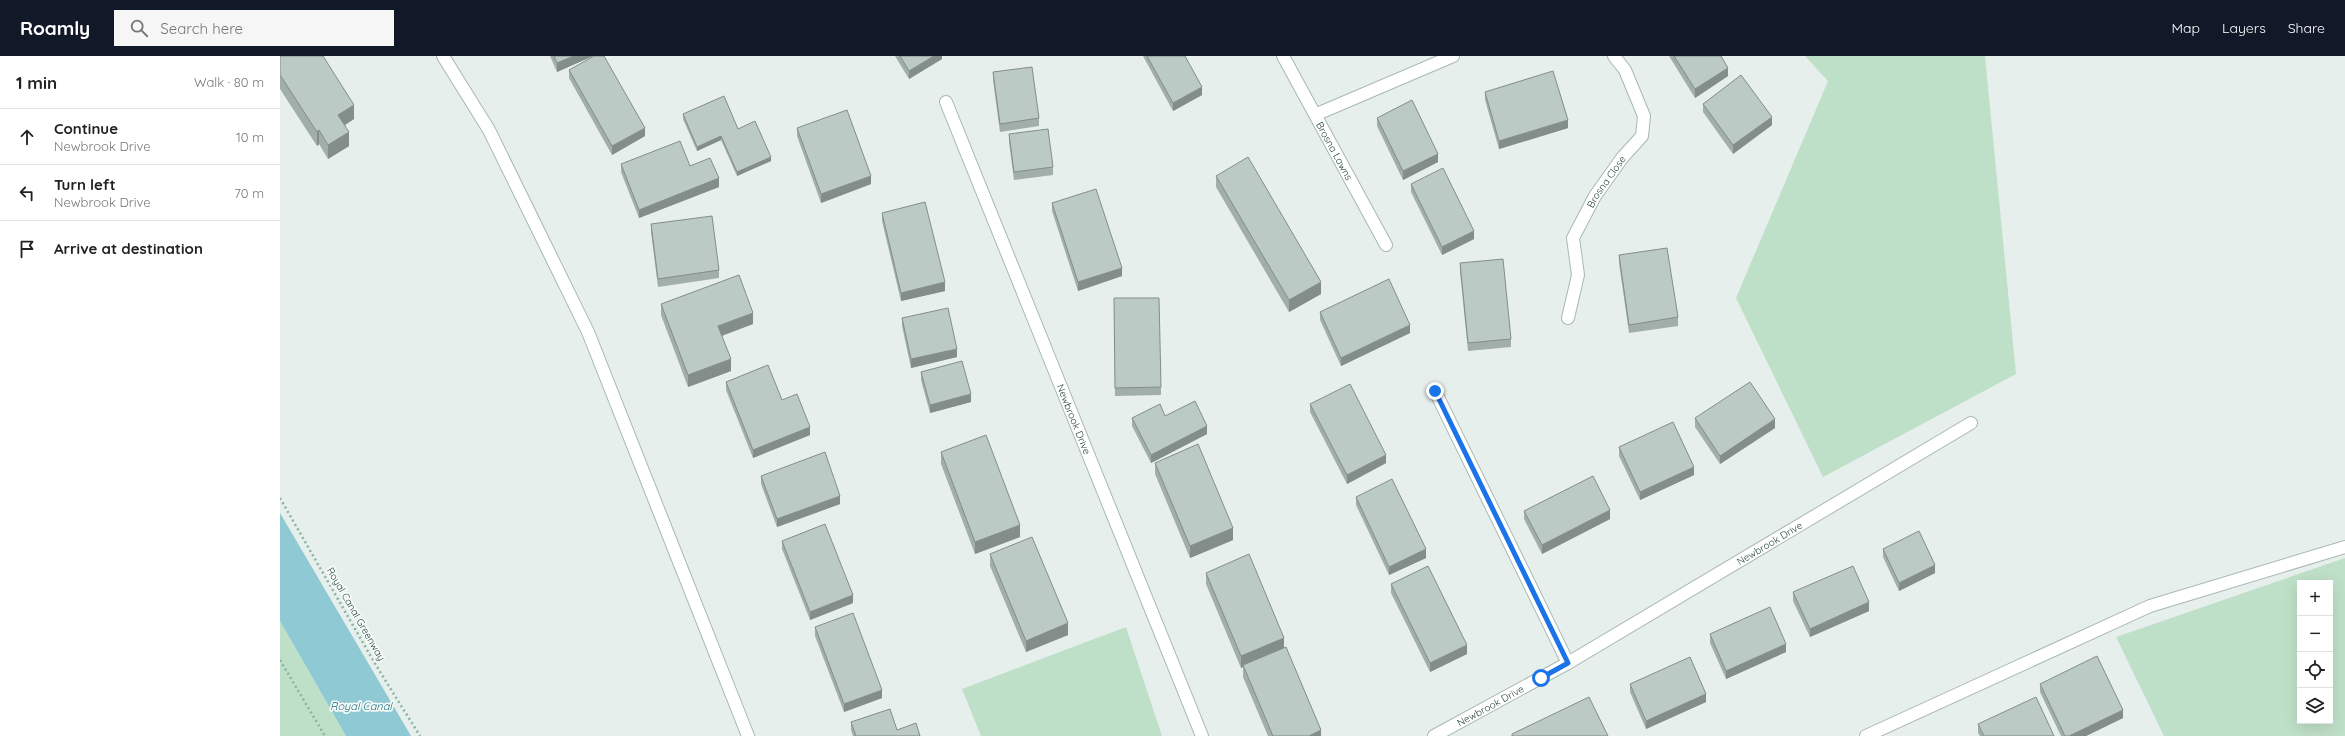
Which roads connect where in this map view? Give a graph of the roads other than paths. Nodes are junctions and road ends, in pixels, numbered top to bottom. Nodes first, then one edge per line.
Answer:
1 (443, 56) edge
2 (1284, 56) edge
3 (1453, 56) edge
4 (1614, 56) edge
5 (946, 102) dead end
6 (1317, 114) junction
7 (1386, 245) dead end
8 (1568, 318) dead end
9 (1435, 391) dead end
10 (1971, 423) dead end
11 (2345, 547) edge
12 (1568, 663) junction
13 (748, 736) edge
14 (1202, 736) edge
15 (1434, 736) edge
16 (1866, 736) edge

1 - 13 street
2 - 6 street, Brosna Lawns
3 - 6 street
4 - 8 street, Brosna Close
5 - 14 street, Newbrook Drive
6 - 7 street, Brosna Lawns
9 - 12 street
10 - 12 street, Newbrook Drive
11 - 16 street
12 - 15 street, Newbrook Drive

